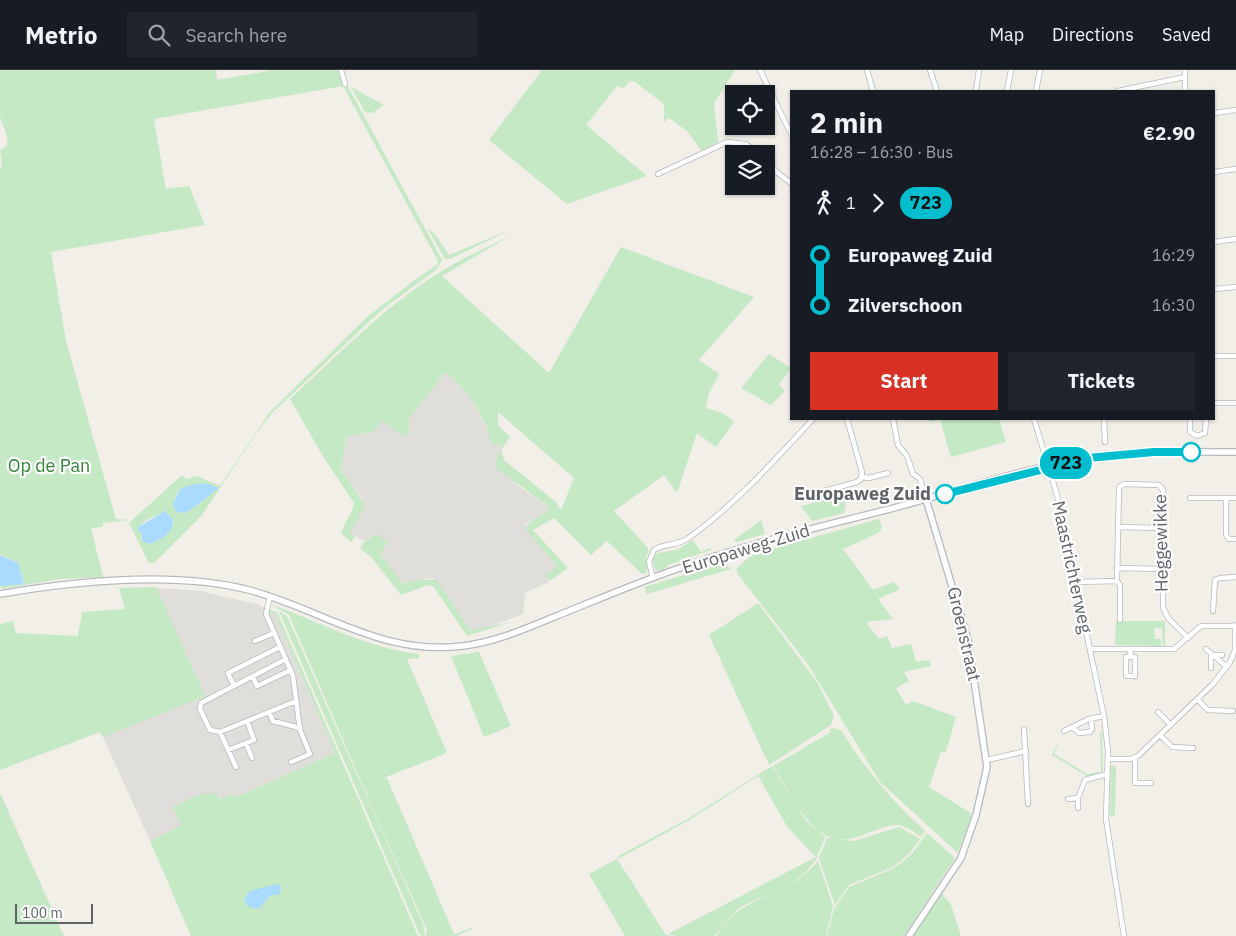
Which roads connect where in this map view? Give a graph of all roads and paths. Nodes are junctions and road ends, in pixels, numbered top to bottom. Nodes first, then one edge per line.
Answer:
1 (341, 70) edge
2 (760, 70) edge
3 (868, 70) edge
4 (930, 70) edge
5 (979, 70) edge
6 (1011, 70) edge
7 (1040, 70) edge
8 (1185, 70) edge
9 (1185, 77) junction
10 (345, 84) dead end
11 (872, 90) edge
12 (937, 90) edge
13 (976, 90) edge
14 (1007, 90) edge
15 (1036, 90) edge
16 (1123, 90) edge
17 (1185, 90) edge
18 (1236, 110) edge
19 (1215, 113) edge
20 (790, 132) edge
21 (747, 145) edge
22 (1236, 168) edge
23 (775, 169) edge
24 (1215, 172) edge
25 (658, 174) dead end
26 (790, 182) edge
27 (1236, 239) edge
28 (1215, 242) edge
29 (1236, 287) edge
30 (1215, 289) edge
31 (1215, 356) edge
32 (1236, 356) edge
33 (1215, 403) edge
34 (1236, 403) edge
35 (812, 420) edge
36 (847, 420) edge
37 (893, 420) edge
38 (1034, 420) edge
39 (1104, 420) edge
40 (1190, 420) edge
41 (1206, 420) edge
42 (1104, 442) dead end
43 (1236, 452) edge
44 (1049, 467) junction
45 (888, 473) dead end
46 (862, 477) junction
47 (806, 496) dead end
48 (1190, 498) dead end
49 (1226, 498) junction
50 (1236, 498) edge
51 (926, 499) junction
52 (1118, 527) junction
53 (1162, 528) junction
54 (1236, 539) edge
55 (1118, 568) junction
56 (1162, 569) junction
57 (653, 578) junction
58 (1236, 578) edge
59 (1117, 581) junction
60 (1075, 582) junction
61 (0, 594) edge
62 (270, 596) junction
63 (1214, 611) dead end
64 (1120, 620) dead end
65 (1236, 626) edge
66 (274, 633) junction
67 (1188, 638) junction
68 (255, 641) dead end
69 (280, 647) junction
70 (1090, 649) junction
71 (1130, 649) junction
72 (1206, 649) dead end
73 (1212, 655) junction
74 (1222, 655) dead end
75 (1130, 657) junction
76 (286, 659) junction
77 (1211, 661) junction
78 (1218, 661) junction
79 (1230, 662) junction
80 (1227, 667) junction
81 (1236, 667) edge
82 (1211, 668) dead end
83 (290, 670) junction
84 (253, 676) junction
85 (234, 686) junction
86 (1197, 700) junction
87 (296, 701) junction
88 (1233, 711) dead end
89 (269, 712) junction
90 (1158, 712) dead end
91 (1104, 716) junction
92 (1090, 719) junction
93 (247, 721) junction
94 (1171, 725) junction
95 (300, 728) junction
96 (1073, 728) junction
97 (1024, 729) dead end
98 (220, 732) junction
99 (1064, 732) dead end
100 (1160, 735) junction
101 (246, 743) junction
102 (1193, 748) dead end
103 (228, 750) junction
104 (1026, 751) junction
105 (252, 758) dead end
106 (1136, 758) junction
107 (1108, 759) junction
108 (987, 760) junction
109 (291, 762) dead end
110 (236, 767) dead end
111 (1107, 774) junction
112 (1151, 783) dead end
113 (1078, 798) junction
114 (1068, 799) dead end
115 (1028, 804) dead end
116 (1078, 808) dead end
117 (909, 936) edge
118 (1124, 936) edge

1 - 10 street
2 - 20 street
3 - 11 street
4 - 12 street
5 - 13 street
6 - 14 street
7 - 15 street
8 - 9 street
9 - 16 street
9 - 17 street
18 - 19 street
21 - 25 street
22 - 24 street
23 - 26 street
27 - 28 street
29 - 30 street
31 - 32 street
33 - 34 street
35 - 57 street
36 - 46 street
37 - 51 street, Groenstraat
38 - 44 street, Maastrichterweg
39 - 42 street
40 - 41 street
43 - 44 street, Europaweg-Zuid
44 - 51 street, Europaweg-Zuid
44 - 60 street, Maastrichterweg
45 - 46 street
46 - 47 street
48 - 49 street
49 - 50 street
49 - 54 street
51 - 57 street, Europaweg-Zuid
51 - 108 street, Groenstraat
52 - 53 street
52 - 53 street, Heggewikke
52 - 55 street, Heggewikke
53 - 56 street, Heggewikke
55 - 56 street
55 - 59 street, Heggewikke
56 - 67 street, Heggewikke
57 - 62 street, Europaweg-Zuid
58 - 63 street
59 - 60 street
59 - 64 street, Heggewikke
60 - 70 street, Maastrichterweg
61 - 62 street, Europaweg-Zuid
62 - 66 street
65 - 67 street
65 - 79 street
66 - 68 street
66 - 69 street
67 - 71 street
69 - 76 street
69 - 85 street
70 - 71 street
70 - 91 street, Maastrichterweg
71 - 75 street
72 - 73 street
73 - 74 street
73 - 77 street
73 - 78 street
75 - 75 street
76 - 83 street
76 - 84 street
77 - 78 street
77 - 82 street
78 - 80 street
79 - 80 street
79 - 81 street
80 - 86 street
83 - 84 street
83 - 87 street
84 - 85 street
85 - 98 street
86 - 88 street
86 - 94 street
87 - 89 street
87 - 95 street
89 - 93 street
89 - 95 street
90 - 94 street
91 - 92 street
91 - 107 street, Maastrichterweg
92 - 96 street
92 - 96 street
93 - 98 street
93 - 101 street
94 - 100 street
95 - 109 street
96 - 99 street
97 - 104 street
98 - 103 street
100 - 102 street
100 - 106 street
101 - 103 street
101 - 105 street
103 - 110 street
104 - 108 street
104 - 115 street
106 - 107 street
106 - 112 street
107 - 111 street, Maastrichterweg
108 - 117 street, Groenstraat
111 - 113 street
111 - 118 street, Maastrichterweg
113 - 114 street
113 - 116 street

